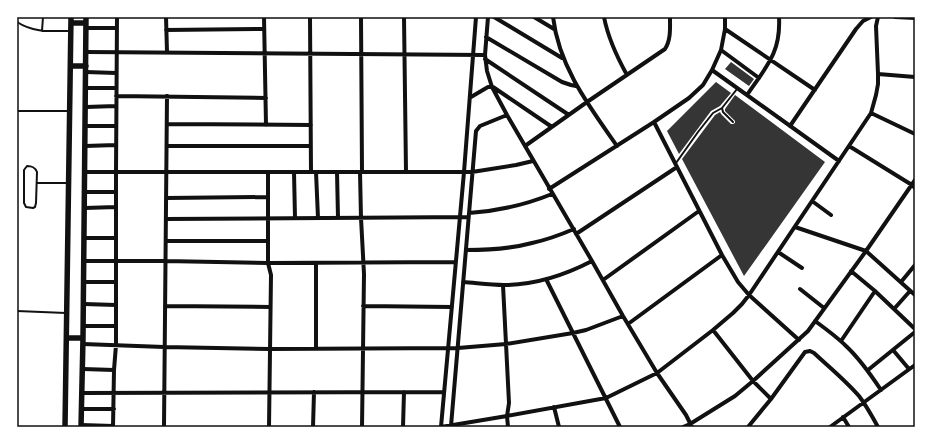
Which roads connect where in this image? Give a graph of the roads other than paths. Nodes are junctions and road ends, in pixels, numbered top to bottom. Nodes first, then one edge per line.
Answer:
1 (43, 17) edge
2 (117, 17) edge
3 (166, 17) edge
4 (264, 17) edge
5 (310, 17) edge
6 (361, 17) edge
7 (404, 17) edge
8 (476, 17) edge
9 (488, 17) edge
10 (494, 17) edge
11 (534, 17) edge
12 (553, 17) edge
13 (604, 17) edge
14 (670, 17) edge
15 (725, 17) edge
16 (779, 17) edge
17 (872, 17) edge
18 (878, 17) edge
19 (895, 17) edge
20 (915, 18) edge
21 (71, 20) edge
22 (17, 22) edge
23 (86, 23) edge
24 (876, 26) junction
25 (116, 28) junction
26 (264, 29) junction
27 (554, 29) junction
28 (725, 29) junction
29 (166, 30) junction
30 (42, 31) junction
31 (71, 32) junction
32 (486, 37) junction
33 (721, 50) junction
34 (86, 52) junction
35 (116, 52) junction
36 (167, 52) junction
37 (265, 53) junction
38 (310, 54) junction
39 (362, 54) junction
40 (404, 55) junction
41 (473, 55) junction
42 (485, 57) junction
43 (563, 58) junction
44 (771, 60) junction
45 (71, 66) junction
46 (86, 66) junction
47 (712, 70) junction
48 (86, 72) junction
49 (116, 73) junction
50 (878, 74) junction
51 (627, 75) junction
52 (915, 77) edge
53 (759, 78) junction
54 (576, 86) junction
55 (492, 87) junction
56 (86, 88) junction
57 (116, 88) junction
58 (737, 89) junction
59 (815, 90) junction
60 (747, 95) junction
61 (116, 96) junction
62 (167, 96) junction
63 (471, 97) junction
64 (266, 98) junction
65 (587, 102) junction
66 (116, 106) junction
67 (86, 107) junction
68 (722, 108) junction
69 (17, 111) edge
70 (70, 111) junction
71 (871, 113) junction
72 (507, 115) junction
73 (569, 115) junction
74 (654, 122) junction
75 (733, 122) dead end
76 (167, 124) junction
77 (266, 125) junction
78 (311, 125) junction
79 (86, 126) junction
80 (116, 126) junction
81 (790, 126) junction
82 (552, 127) junction
83 (915, 134) edge
84 (116, 145) junction
85 (85, 146) junction
86 (166, 146) junction
87 (311, 146) junction
88 (525, 146) junction
89 (617, 146) junction
90 (849, 146) junction
91 (533, 161) junction
92 (838, 161) junction
93 (676, 165) junction
94 (85, 172) junction
95 (116, 172) junction
96 (166, 172) junction
97 (268, 172) junction
98 (294, 172) junction
99 (313, 172) junction
100 (337, 172) junction
101 (361, 172) junction
102 (406, 172) junction
103 (464, 172) junction
104 (472, 172) junction
105 (915, 180) edge
106 (69, 183) junction
107 (37, 184) junction
108 (913, 186) edge
109 (549, 189) junction
110 (85, 192) junction
111 (116, 192) junction
112 (552, 194) junction
113 (268, 197) junction
114 (166, 198) junction
115 (812, 202) junction
116 (116, 207) junction
117 (85, 208) junction
118 (699, 211) junction
119 (469, 215) junction
120 (831, 215) dead end
121 (166, 218) junction
122 (268, 218) junction
123 (295, 218) junction
124 (318, 218) junction
125 (338, 218) junction
126 (361, 218) junction
127 (460, 218) junction
128 (795, 227) junction
129 (574, 230) junction
130 (576, 234) junction
131 (84, 238) junction
132 (116, 238) junction
133 (166, 241) junction
134 (268, 241) junction
135 (466, 250) junction
136 (866, 251) junction
137 (778, 252) junction
138 (722, 255) junction
139 (84, 261) junction
140 (116, 261) junction
141 (592, 261) junction
142 (165, 262) junction
143 (456, 262) junction
144 (268, 263) junction
145 (316, 263) junction
146 (363, 263) junction
147 (915, 265) edge
148 (802, 268) dead end
149 (851, 271) junction
150 (546, 279) junction
151 (603, 280) junction
152 (84, 282) junction
153 (116, 282) junction
154 (463, 282) junction
155 (901, 282) junction
156 (503, 285) junction
157 (800, 289) dead end
158 (910, 290) junction
159 (875, 291) junction
160 (749, 295) junction
161 (915, 295) edge
162 (84, 304) junction
163 (116, 305) junction
164 (165, 306) junction
165 (363, 306) junction
166 (452, 306) junction
167 (270, 307) junction
168 (824, 308) junction
169 (894, 309) junction
170 (17, 311) edge
171 (67, 313) junction
172 (623, 316) junction
173 (815, 321) junction
174 (628, 324) junction
175 (83, 326) junction
176 (116, 326) junction
177 (713, 330) junction
178 (915, 331) edge
179 (573, 333) junction
180 (67, 338) junction
181 (799, 340) junction
182 (83, 341) junction
183 (841, 341) junction
184 (506, 344) junction
185 (116, 345) junction
186 (164, 348) junction
187 (270, 348) junction
188 (316, 348) junction
189 (363, 348) junction
190 (458, 348) junction
191 (448, 349) junction
192 (893, 350) junction
193 (915, 364) edge
194 (82, 369) junction
195 (909, 369) junction
196 (114, 370) junction
197 (868, 370) junction
198 (657, 373) junction
199 (753, 381) junction
200 (881, 390) junction
201 (164, 392) junction
202 (270, 392) junction
203 (314, 392) junction
204 (363, 392) junction
205 (404, 392) junction
206 (444, 392) junction
207 (82, 393) junction
208 (114, 393) junction
209 (606, 398) junction
210 (771, 399) junction
211 (864, 402) junction
212 (554, 407) junction
213 (81, 409) junction
214 (114, 409) junction
215 (507, 416) junction
216 (843, 417) junction
217 (81, 426) edge
218 (113, 426) edge
219 (451, 426) edge
220 (690, 426) edge
221 (65, 427) edge
222 (164, 427) edge
223 (270, 427) edge
224 (314, 427) edge
225 (362, 427) edge
226 (403, 427) edge
227 (440, 427) edge
228 (508, 427) edge
229 (559, 427) edge
230 (620, 427) edge
231 (683, 427) edge
232 (748, 427) edge
233 (830, 427) edge
234 (849, 427) edge
235 (878, 427) edge

1 - 30 lane
2 - 25 street
3 - 29 street
4 - 26 street
5 - 38 street
6 - 39 street
7 - 40 street
8 - 41 street
9 - 32 street
10 - 43 street
11 - 27 street
12 - 27 street
13 - 51 street
14 - 51 street
15 - 28 street
16 - 44 street
17 - 24 street
17 - 59 street
18 - 24 street
19 - 20 street
21 - 23 main road
21 - 31 main road
22 - 30 lane
23 - 25 street
23 - 34 main road
24 - 50 street
25 - 35 street
26 - 29 street
26 - 37 street
27 - 43 street
28 - 33 street
28 - 44 street
29 - 36 street
30 - 31 lane
31 - 45 main road
32 - 42 street
32 - 54 street
33 - 47 street
33 - 53 street
34 - 35 street
34 - 46 main road
35 - 36 street
35 - 49 street
36 - 37 street
37 - 38 street
37 - 64 street
38 - 39 street
38 - 78 street
39 - 40 street
39 - 101 street
40 - 41 street
40 - 102 street
41 - 42 street
41 - 63 street
42 - 55 street
42 - 73 street
43 - 54 street
44 - 53 street
44 - 59 street
45 - 46 main road
45 - 70 main road
46 - 48 main road
47 - 58 street
47 - 74 street
48 - 49 street
48 - 56 main road
49 - 57 street
50 - 52 street
50 - 71 street
51 - 65 street
53 - 60 street
54 - 65 street
55 - 63 street
55 - 72 street
55 - 82 street
56 - 57 street
56 - 67 main road
57 - 61 street
58 - 60 street
58 - 68 lane
59 - 81 street
60 - 81 street
61 - 62 street
61 - 66 street
62 - 64 street
62 - 76 street
63 - 103 street
64 - 77 street
65 - 73 street
65 - 89 street
66 - 67 street
66 - 80 street
67 - 79 main road
68 - 75 lane
68 - 93 lane
69 - 70 lane
70 - 106 main road
71 - 83 street
71 - 90 street
72 - 88 street
72 - 104 street
73 - 82 street
74 - 89 street
74 - 93 street
76 - 77 street
76 - 86 street
77 - 78 street
78 - 87 street
79 - 80 street
79 - 85 main road
80 - 84 street
81 - 92 street
82 - 88 street
84 - 85 street
84 - 95 street
85 - 94 main road
86 - 87 street
86 - 96 street
87 - 99 street
88 - 91 street
89 - 109 street
90 - 92 street
90 - 108 street
91 - 104 street
91 - 109 street
92 - 115 street
93 - 118 street
93 - 130 street
94 - 95 street
94 - 110 main road
95 - 96 street
95 - 111 street
96 - 97 street
96 - 114 street
97 - 98 street
97 - 113 street
98 - 99 street
98 - 123 street
99 - 100 street
99 - 124 street
100 - 101 street
100 - 125 street
101 - 102 street
101 - 126 street
102 - 103 street
103 - 104 street
103 - 127 street
104 - 119 street
105 - 108 street
106 - 107 lane
106 - 171 main road
107 - 107 lane
108 - 136 street
109 - 112 street
110 - 111 street
110 - 117 main road
111 - 116 street
112 - 119 street
112 - 129 street
113 - 114 street
113 - 122 street
114 - 121 street
115 - 120 street
115 - 128 street
116 - 117 street
116 - 132 street
117 - 131 main road
118 - 138 street
118 - 151 street
119 - 127 street
119 - 135 street
121 - 122 street
121 - 133 street
122 - 123 street
122 - 134 street
123 - 124 street
124 - 125 street
125 - 126 street
126 - 127 street
126 - 146 street
127 - 143 street
128 - 136 street
128 - 137 street
129 - 130 street
129 - 135 street
130 - 141 street
131 - 132 street
131 - 139 main road
132 - 140 street
133 - 134 street
133 - 142 street
134 - 144 street
135 - 154 street
136 - 149 street
136 - 155 street
137 - 148 street
137 - 160 street
138 - 160 street
138 - 174 street
139 - 140 street
139 - 152 main road
140 - 142 street
140 - 153 street
141 - 150 street
141 - 151 street
142 - 144 street
142 - 164 street
143 - 146 street
143 - 166 street
144 - 145 street
144 - 167 street
145 - 146 street
145 - 188 street
146 - 165 street
147 - 155 street
149 - 159 street
149 - 168 street
150 - 156 street
150 - 179 street
151 - 172 street
152 - 153 street
152 - 162 main road
153 - 163 street
154 - 156 street
154 - 190 street
155 - 158 street
156 - 184 street
157 - 168 street
158 - 161 street
158 - 169 street
159 - 169 street
159 - 183 street
160 - 177 street
160 - 181 street
162 - 163 street
162 - 175 main road
163 - 176 street
164 - 167 street
164 - 186 street
165 - 166 street
165 - 189 street
166 - 191 street
167 - 187 street
168 - 173 street
169 - 178 street
170 - 171 lane
171 - 180 main road
172 - 174 street
172 - 179 street
173 - 181 street
173 - 183 street
174 - 198 street
175 - 176 street
175 - 182 main road
176 - 185 street
177 - 198 street
177 - 199 street
178 - 192 street
179 - 184 street
179 - 209 street
180 - 182 main road
180 - 221 main road
181 - 199 street
182 - 185 street
182 - 194 main road
183 - 197 street
184 - 190 street
184 - 215 street
185 - 186 street
185 - 196 street
186 - 187 street
186 - 201 street
187 - 188 street
187 - 202 street
188 - 189 street
189 - 191 street
189 - 204 street
190 - 191 street
190 - 219 street
191 - 206 street
192 - 195 street
192 - 197 street
193 - 195 street
194 - 196 street
194 - 207 main road
195 - 200 street
196 - 208 street
197 - 200 street
198 - 209 street
198 - 220 street
199 - 210 street
199 - 220 street
200 - 211 street
201 - 202 street
201 - 208 street
201 - 222 street
202 - 203 street
202 - 223 street
203 - 204 street
203 - 224 street
204 - 205 street
204 - 225 street
205 - 206 street
205 - 226 street
206 - 227 street
207 - 208 street
207 - 213 main road
208 - 214 street
209 - 212 street
209 - 230 street
210 - 211 street
210 - 232 street
211 - 216 street
211 - 235 street
212 - 215 street
212 - 229 street
213 - 214 street
213 - 217 main road
214 - 218 street
215 - 219 street
215 - 228 street
216 - 233 street
216 - 234 street
217 - 218 street
219 - 227 street
220 - 231 street

